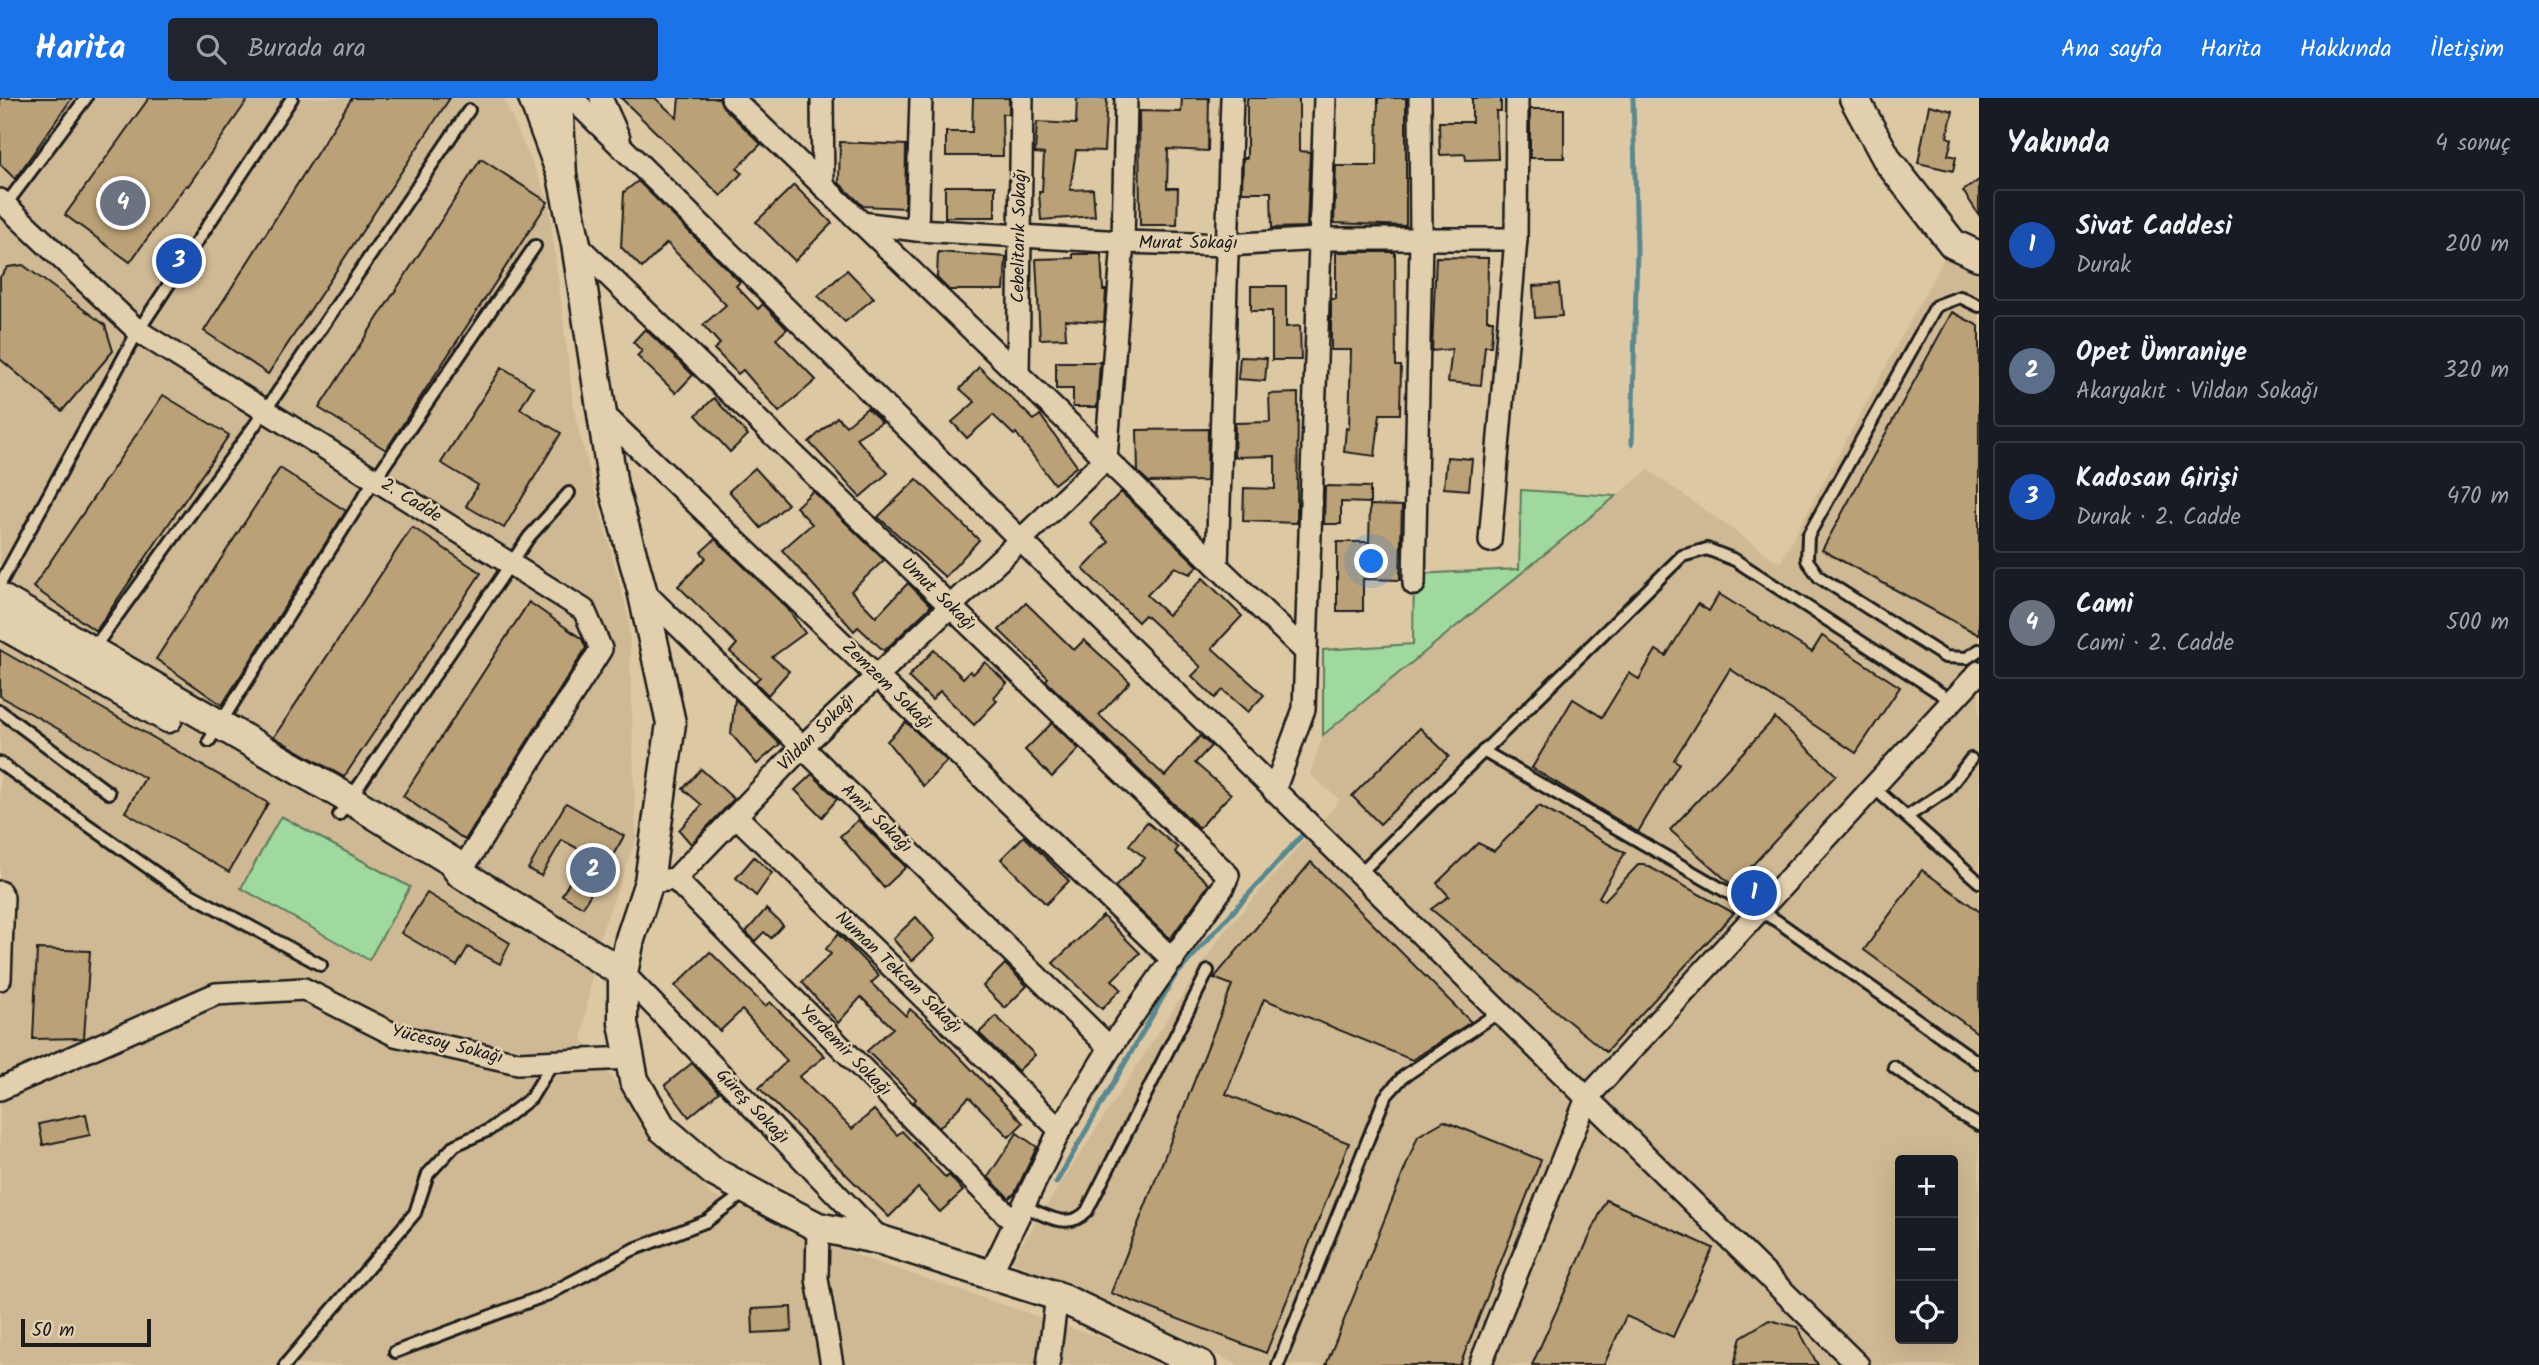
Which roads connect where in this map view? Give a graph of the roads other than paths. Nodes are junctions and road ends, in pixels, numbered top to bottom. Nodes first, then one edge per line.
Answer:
1 (86, 98) edge
2 (292, 98) edge
3 (533, 98) edge
4 (546, 98) edge
5 (558, 98) edge
6 (572, 98) edge
7 (601, 98) edge
8 (732, 98) edge
9 (822, 98) edge
10 (921, 98) edge
11 (1022, 98) edge
12 (1126, 98) edge
13 (1232, 98) edge
14 (1325, 98) edge
15 (1420, 98) edge
16 (1517, 98) edge
17 (1854, 98) edge
18 (469, 110) dead end
19 (626, 153) junction
20 (562, 176) junction
21 (823, 186) junction
22 (2, 206) edge
23 (861, 223) junction
24 (916, 230) junction
25 (1019, 234) junction
26 (1319, 239) junction
27 (1516, 239) junction
28 (1421, 240) junction
29 (1124, 242) junction
30 (576, 244) junction
31 (1229, 244) junction
32 (535, 247) dead end
33 (1979, 256) edge
34 (1979, 306) edge
35 (138, 331) junction
36 (1018, 375) junction
37 (265, 411) junction
38 (601, 412) junction
39 (1106, 459) junction
40 (375, 479) junction
41 (569, 493) dead end
42 (1019, 539) junction
43 (1490, 541) dead end
44 (512, 564) junction
45 (1217, 566) junction
46 (0, 584) edge
47 (1414, 584) dead end
48 (642, 590) junction
49 (0, 598) edge
50 (949, 606) junction
51 (0, 623) edge
52 (1979, 650) edge
53 (1306, 652) junction
54 (85, 660) junction
55 (1979, 672) edge
56 (876, 675) junction
57 (1952, 701) junction
58 (0, 711) edge
59 (214, 733) junction
60 (802, 747) junction
61 (1483, 751) junction
62 (1971, 759) dead end
63 (0, 763) edge
64 (1873, 787) junction
65 (1274, 791) junction
66 (109, 793) dead end
67 (344, 807) junction
68 (736, 816) junction
69 (1908, 816) junction
70 (460, 873) junction
71 (1359, 874) junction
72 (662, 881) junction
73 (1979, 882) edge
74 (0, 892) edge
75 (1758, 911) junction
76 (1173, 960) junction
77 (321, 965) dead end
78 (1208, 971) dead end
79 (623, 973) junction
80 (0, 979) edge
81 (1499, 1012) junction
82 (1110, 1048) junction
83 (630, 1058) junction
84 (553, 1061) junction
85 (1979, 1063) edge
86 (1894, 1067) dead end
87 (0, 1089) edge
88 (1587, 1098) junction
89 (1979, 1125) edge
90 (1060, 1130) junction
91 (747, 1191) junction
92 (1018, 1214) junction
93 (818, 1227) junction
94 (881, 1240) junction
95 (990, 1275) junction
96 (1056, 1296) junction
97 (395, 1352) dead end
98 (1159, 1355) edge
99 (285, 1365) edge
100 (832, 1365) edge
101 (1048, 1365) edge
102 (1201, 1365) edge
103 (1279, 1365) edge
104 (1480, 1365) edge
105 (1858, 1365) edge

1 - 22 lane
2 - 35 lane
3 - 20 street
4 - 5 street
5 - 20 street
6 - 19 street
7 - 19 street
8 - 21 street
9 - 21 street
10 - 24 street
11 - 25 street, Cebelitarık Sokağı
12 - 29 street
13 - 31 street
14 - 26 street
15 - 28 street
16 - 27 street
17 - 33 street
18 - 37 lane
19 - 42 street
20 - 30 street
21 - 23 street
22 - 35 street, 2. Cadde
23 - 24 street, Murat Sokağı
23 - 36 street
24 - 25 street, Murat Sokağı
25 - 29 street, Murat Sokağı
25 - 36 street, Cebelitarık Sokağı
26 - 28 street, Murat Sokağı
26 - 31 street, Murat Sokağı
26 - 53 street
27 - 28 street, Murat Sokağı
27 - 43 street
28 - 47 street
29 - 31 street, Murat Sokağı
29 - 39 street
30 - 38 street
30 - 50 street, Umut Sokağı
31 - 45 street
32 - 40 lane
34 - 52 lane
35 - 37 street, 2. Cadde
35 - 46 lane
36 - 39 street
37 - 40 street, 2. Cadde
37 - 54 lane
38 - 48 street
38 - 56 street, Zemzem Sokağı
39 - 42 street, Vildan Sokağı
39 - 45 street
40 - 44 street, 2. Cadde
40 - 59 lane
41 - 44 lane
42 - 50 street, Vildan Sokağı
42 - 65 street
44 - 67 lane
44 - 70 street, 2. Cadde
45 - 53 street
48 - 60 street, Amir Sokağı
48 - 72 street
49 - 54 street
50 - 56 street, Vildan Sokağı
50 - 76 street, Umut Sokağı
51 - 54 street
53 - 65 street
54 - 59 street
55 - 57 street
56 - 60 street, Vildan Sokağı
56 - 76 street, Zemzem Sokağı
57 - 61 lane
57 - 64 street
58 - 66 lane
59 - 67 street
60 - 68 street, Vildan Sokağı
60 - 82 street, Amir Sokağı
61 - 71 lane
61 - 75 lane
62 - 69 lane
63 - 77 lane
64 - 69 lane
64 - 75 street
65 - 71 street
67 - 70 street
68 - 72 street, Vildan Sokağı
68 - 90 street, Numan Tekcan Sokağı
69 - 73 lane
70 - 79 street
71 - 81 street
72 - 79 street
72 - 92 street, Yerdemir Sokağı
74 - 80 street
75 - 85 lane
75 - 88 street
76 - 82 street
78 - 92 lane
79 - 83 street
79 - 94 street, Güreş Sokağı
81 - 88 street
81 - 103 lane
82 - 90 street
83 - 84 street, Yücesoy Sokağı
83 - 91 street
84 - 87 street, Yücesoy Sokağı
84 - 99 lane
86 - 89 lane
88 - 104 street
88 - 105 street
90 - 92 street
91 - 93 street
91 - 97 lane
92 - 95 street
93 - 94 street
93 - 100 street
94 - 95 street
95 - 96 street
96 - 98 street
96 - 101 street
98 - 102 street

